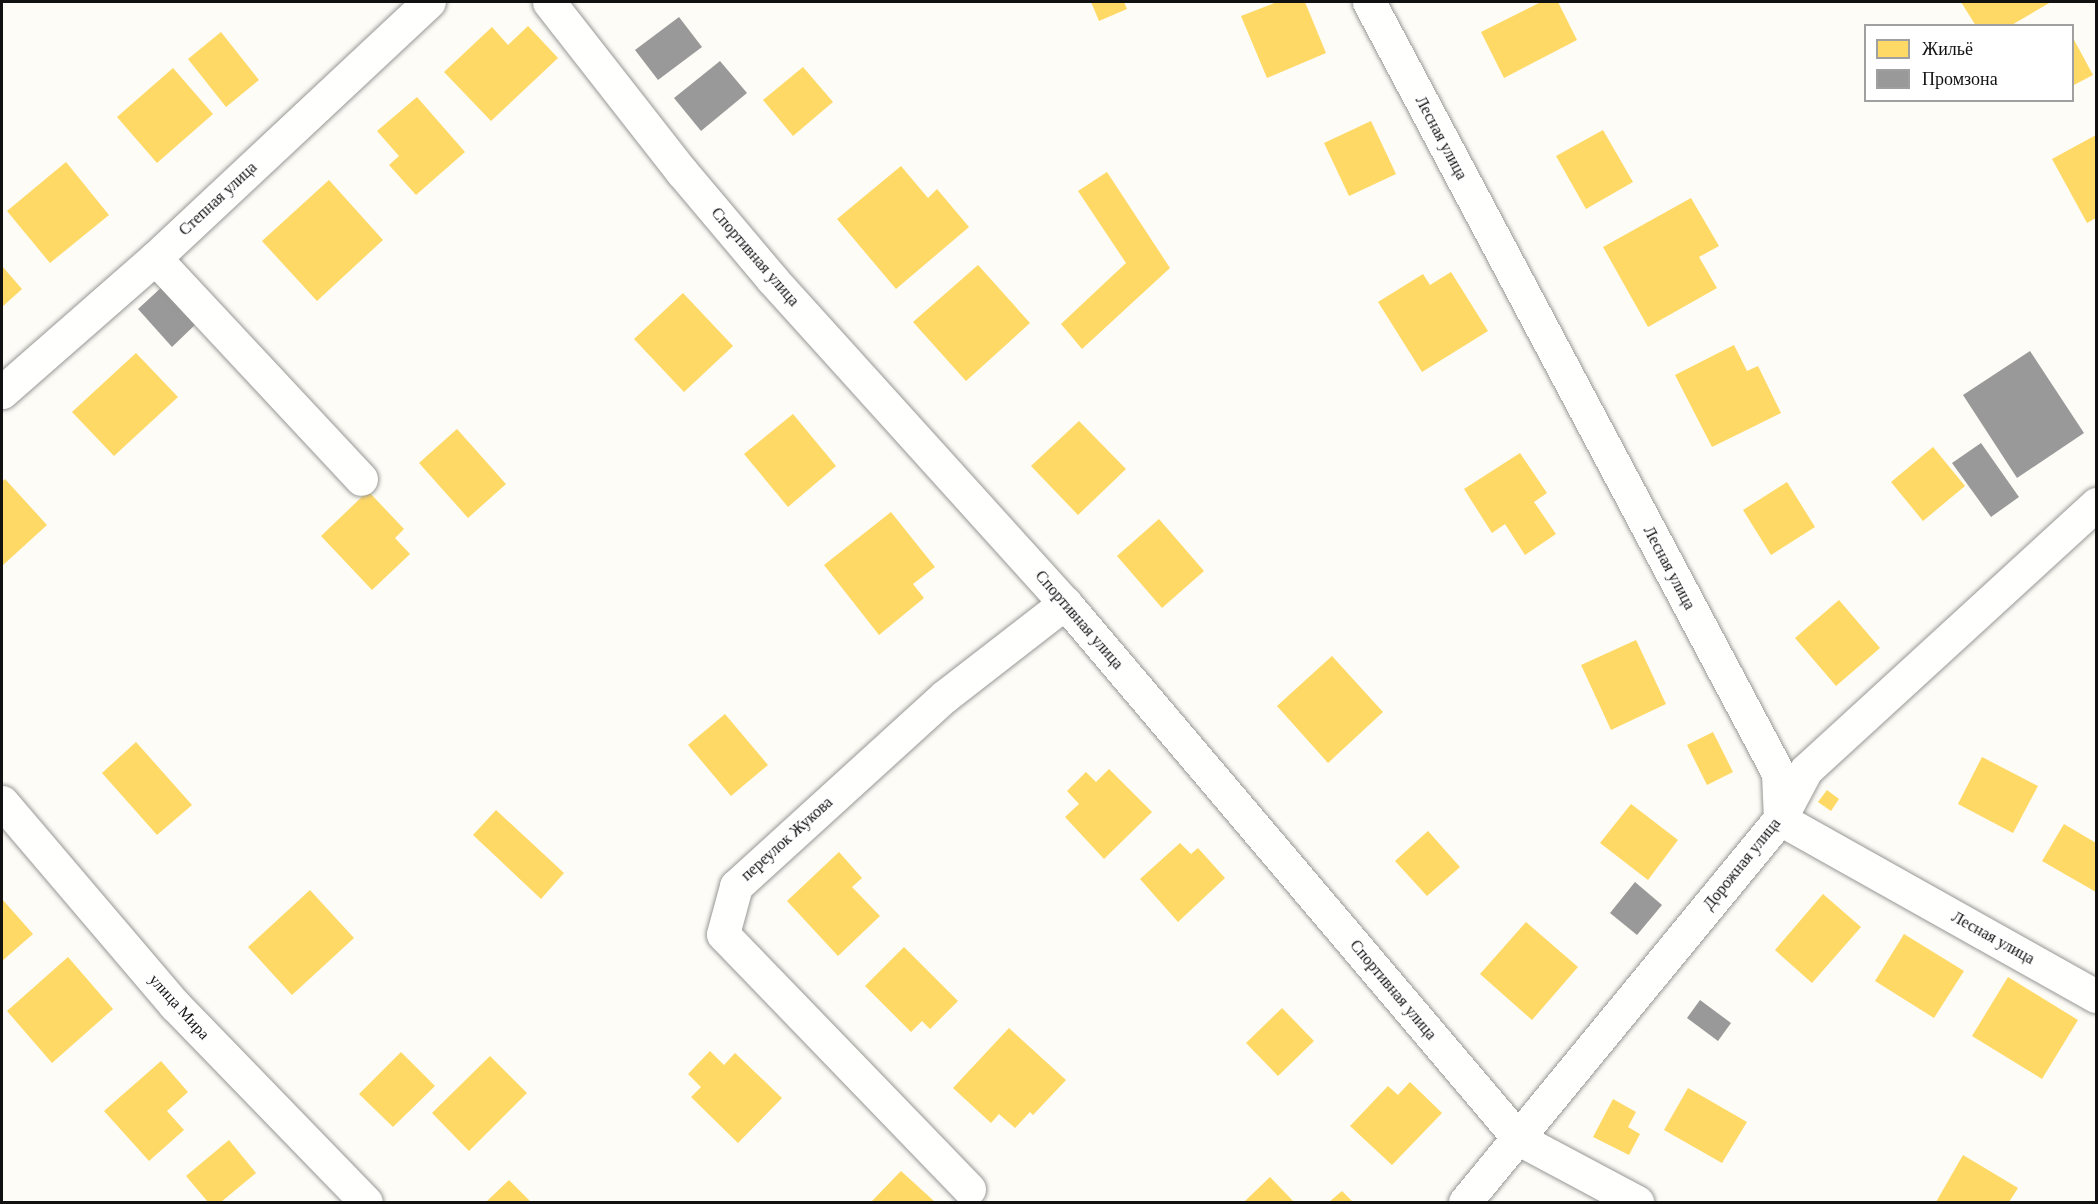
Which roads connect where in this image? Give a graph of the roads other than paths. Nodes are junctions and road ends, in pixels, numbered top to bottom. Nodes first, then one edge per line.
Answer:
1 (429, 2) edge
2 (549, 2) edge
3 (1369, 2) edge
4 (155, 258) junction
5 (2, 392) edge
6 (360, 479) dead end
7 (2097, 504) edge
8 (1065, 603) junction
9 (2, 802) edge
10 (1780, 819) junction
11 (2097, 996) edge
12 (1519, 1139) junction
13 (969, 1189) dead end
14 (366, 1203) edge
15 (1465, 1203) edge
16 (1637, 1203) edge

1 - 4 street, Степная улица
2 - 8 street, Спортивная улица
3 - 10 street, Лесная улица
4 - 5 street, Степная улица
4 - 6 street
7 - 10 street, Дорожная улица
8 - 12 street, Спортивная улица
8 - 13 street, переулок Жукова
9 - 14 street, улица Мира
10 - 11 street, Лесная улица
10 - 12 street, Дорожная улица
12 - 15 street, Дорожная улица
12 - 16 street, Спортивная улица

